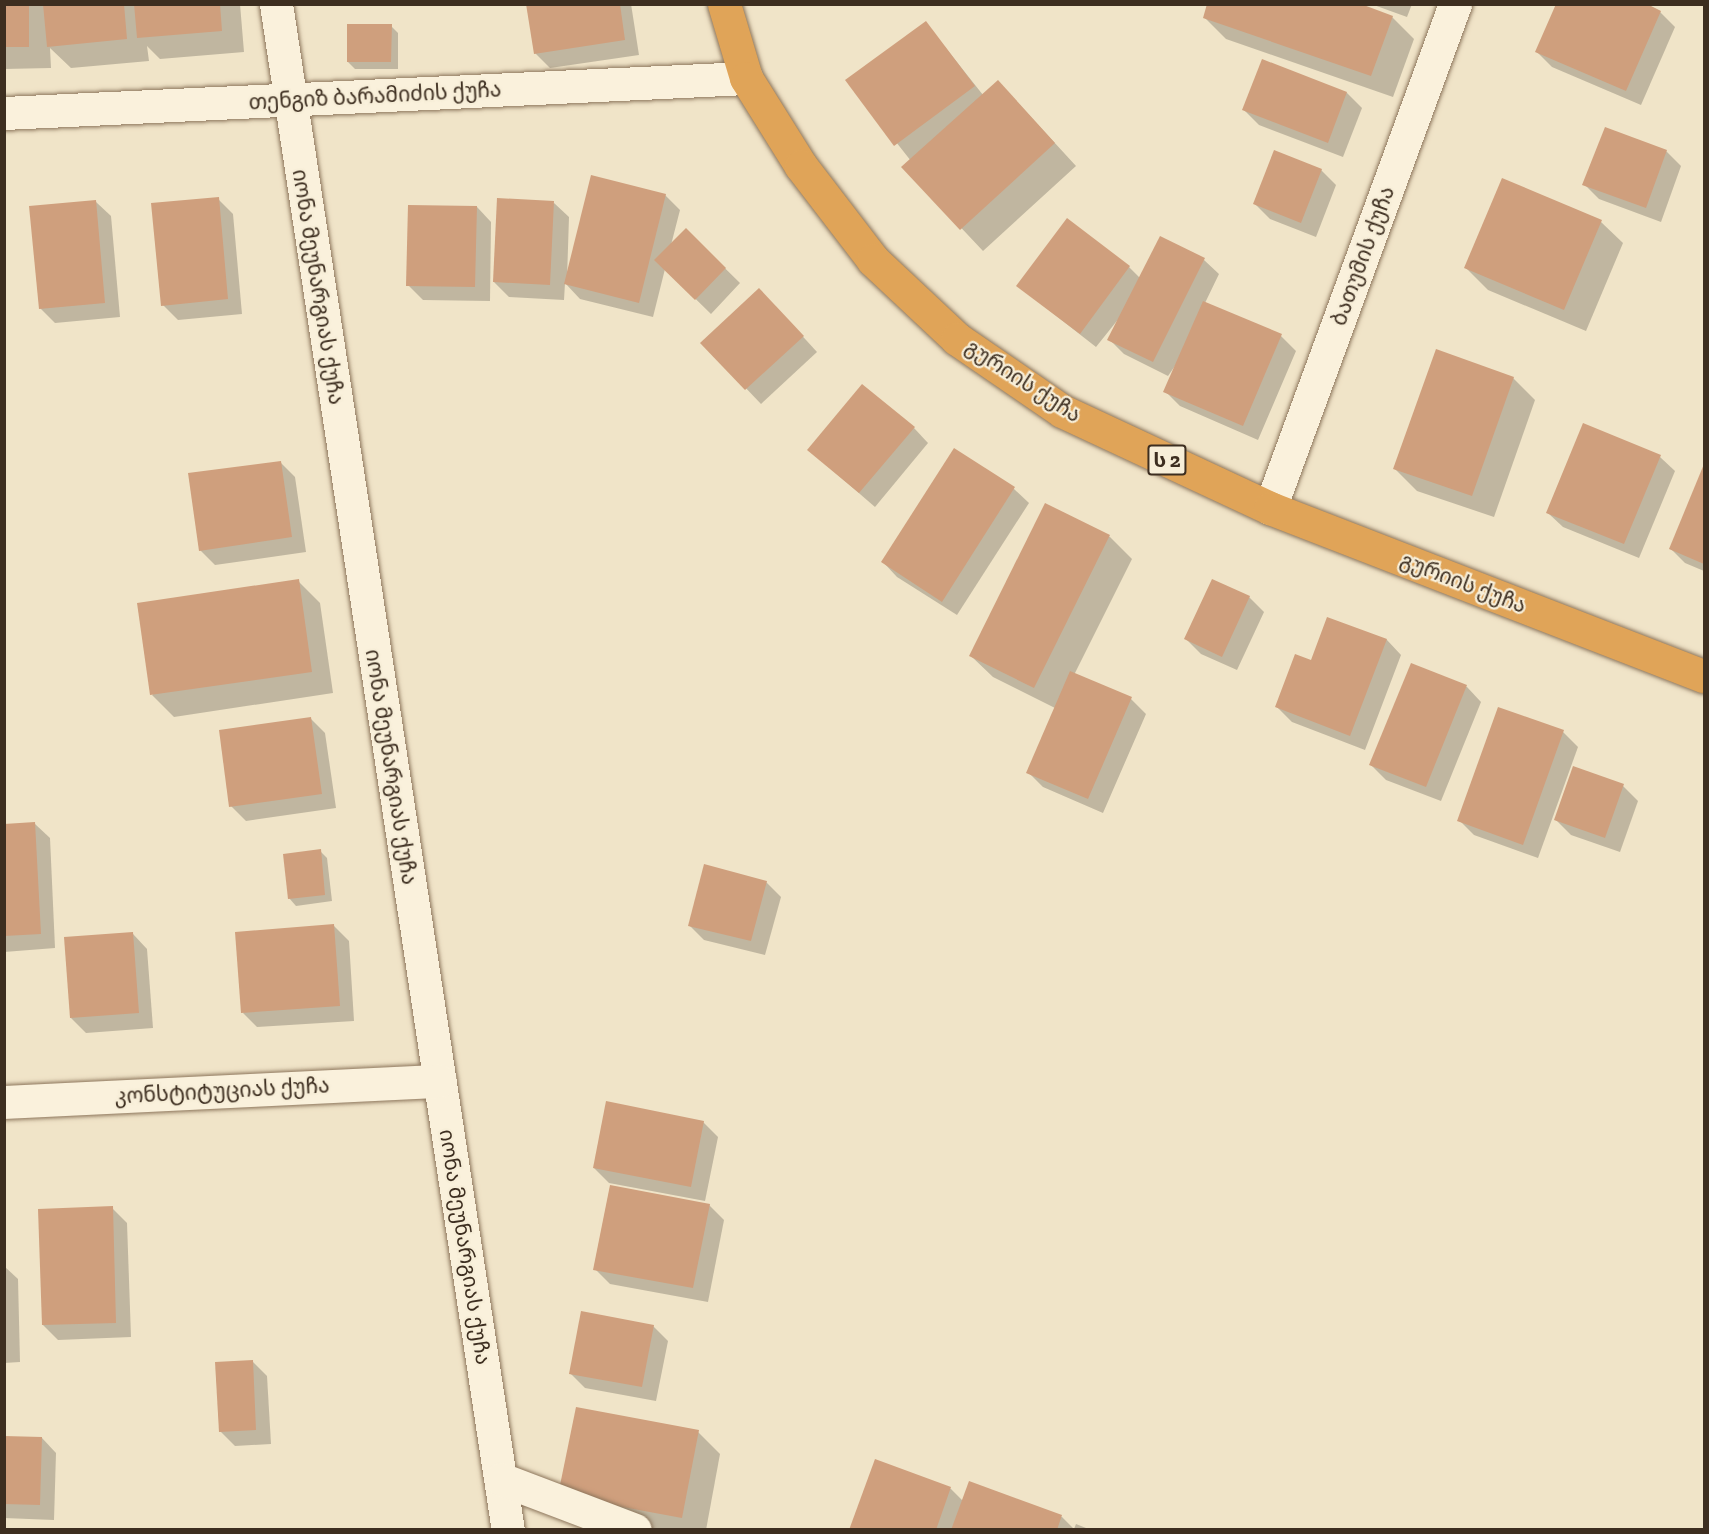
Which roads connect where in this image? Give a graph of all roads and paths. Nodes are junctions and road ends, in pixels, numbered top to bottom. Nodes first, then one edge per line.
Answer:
1 (276, 4) edge
2 (724, 4) edge
3 (1455, 4) edge
4 (746, 78) junction
5 (290, 101) junction
6 (4, 113) edge
7 (1270, 508) junction
8 (1704, 676) edge
9 (439, 1081) junction
10 (4, 1102) edge
11 (501, 1479) junction
12 (508, 1530) edge
13 (635, 1530) edge

1 - 5 street, იონა მეუნარგიას ქუჩა
2 - 4 highway, გურიის ქუჩა / ს 2
3 - 7 street, ბათუმის ქუჩა
4 - 5 street, თენგიზ ბარამიძის ქუჩა
4 - 7 highway, გურიის ქუჩა / ს 2
5 - 6 street, თენგიზ ბარამიძის ქუჩა
5 - 9 street, იონა მეუნარგიას ქუჩა
7 - 8 highway, გურიის ქუჩა / ს 2
9 - 10 street, კონსტიტუციას ქუჩა
9 - 11 street, იონა მეუნარგიას ქუჩა
11 - 12 street, იონა მეუნარგიას ქუჩა
11 - 13 street

